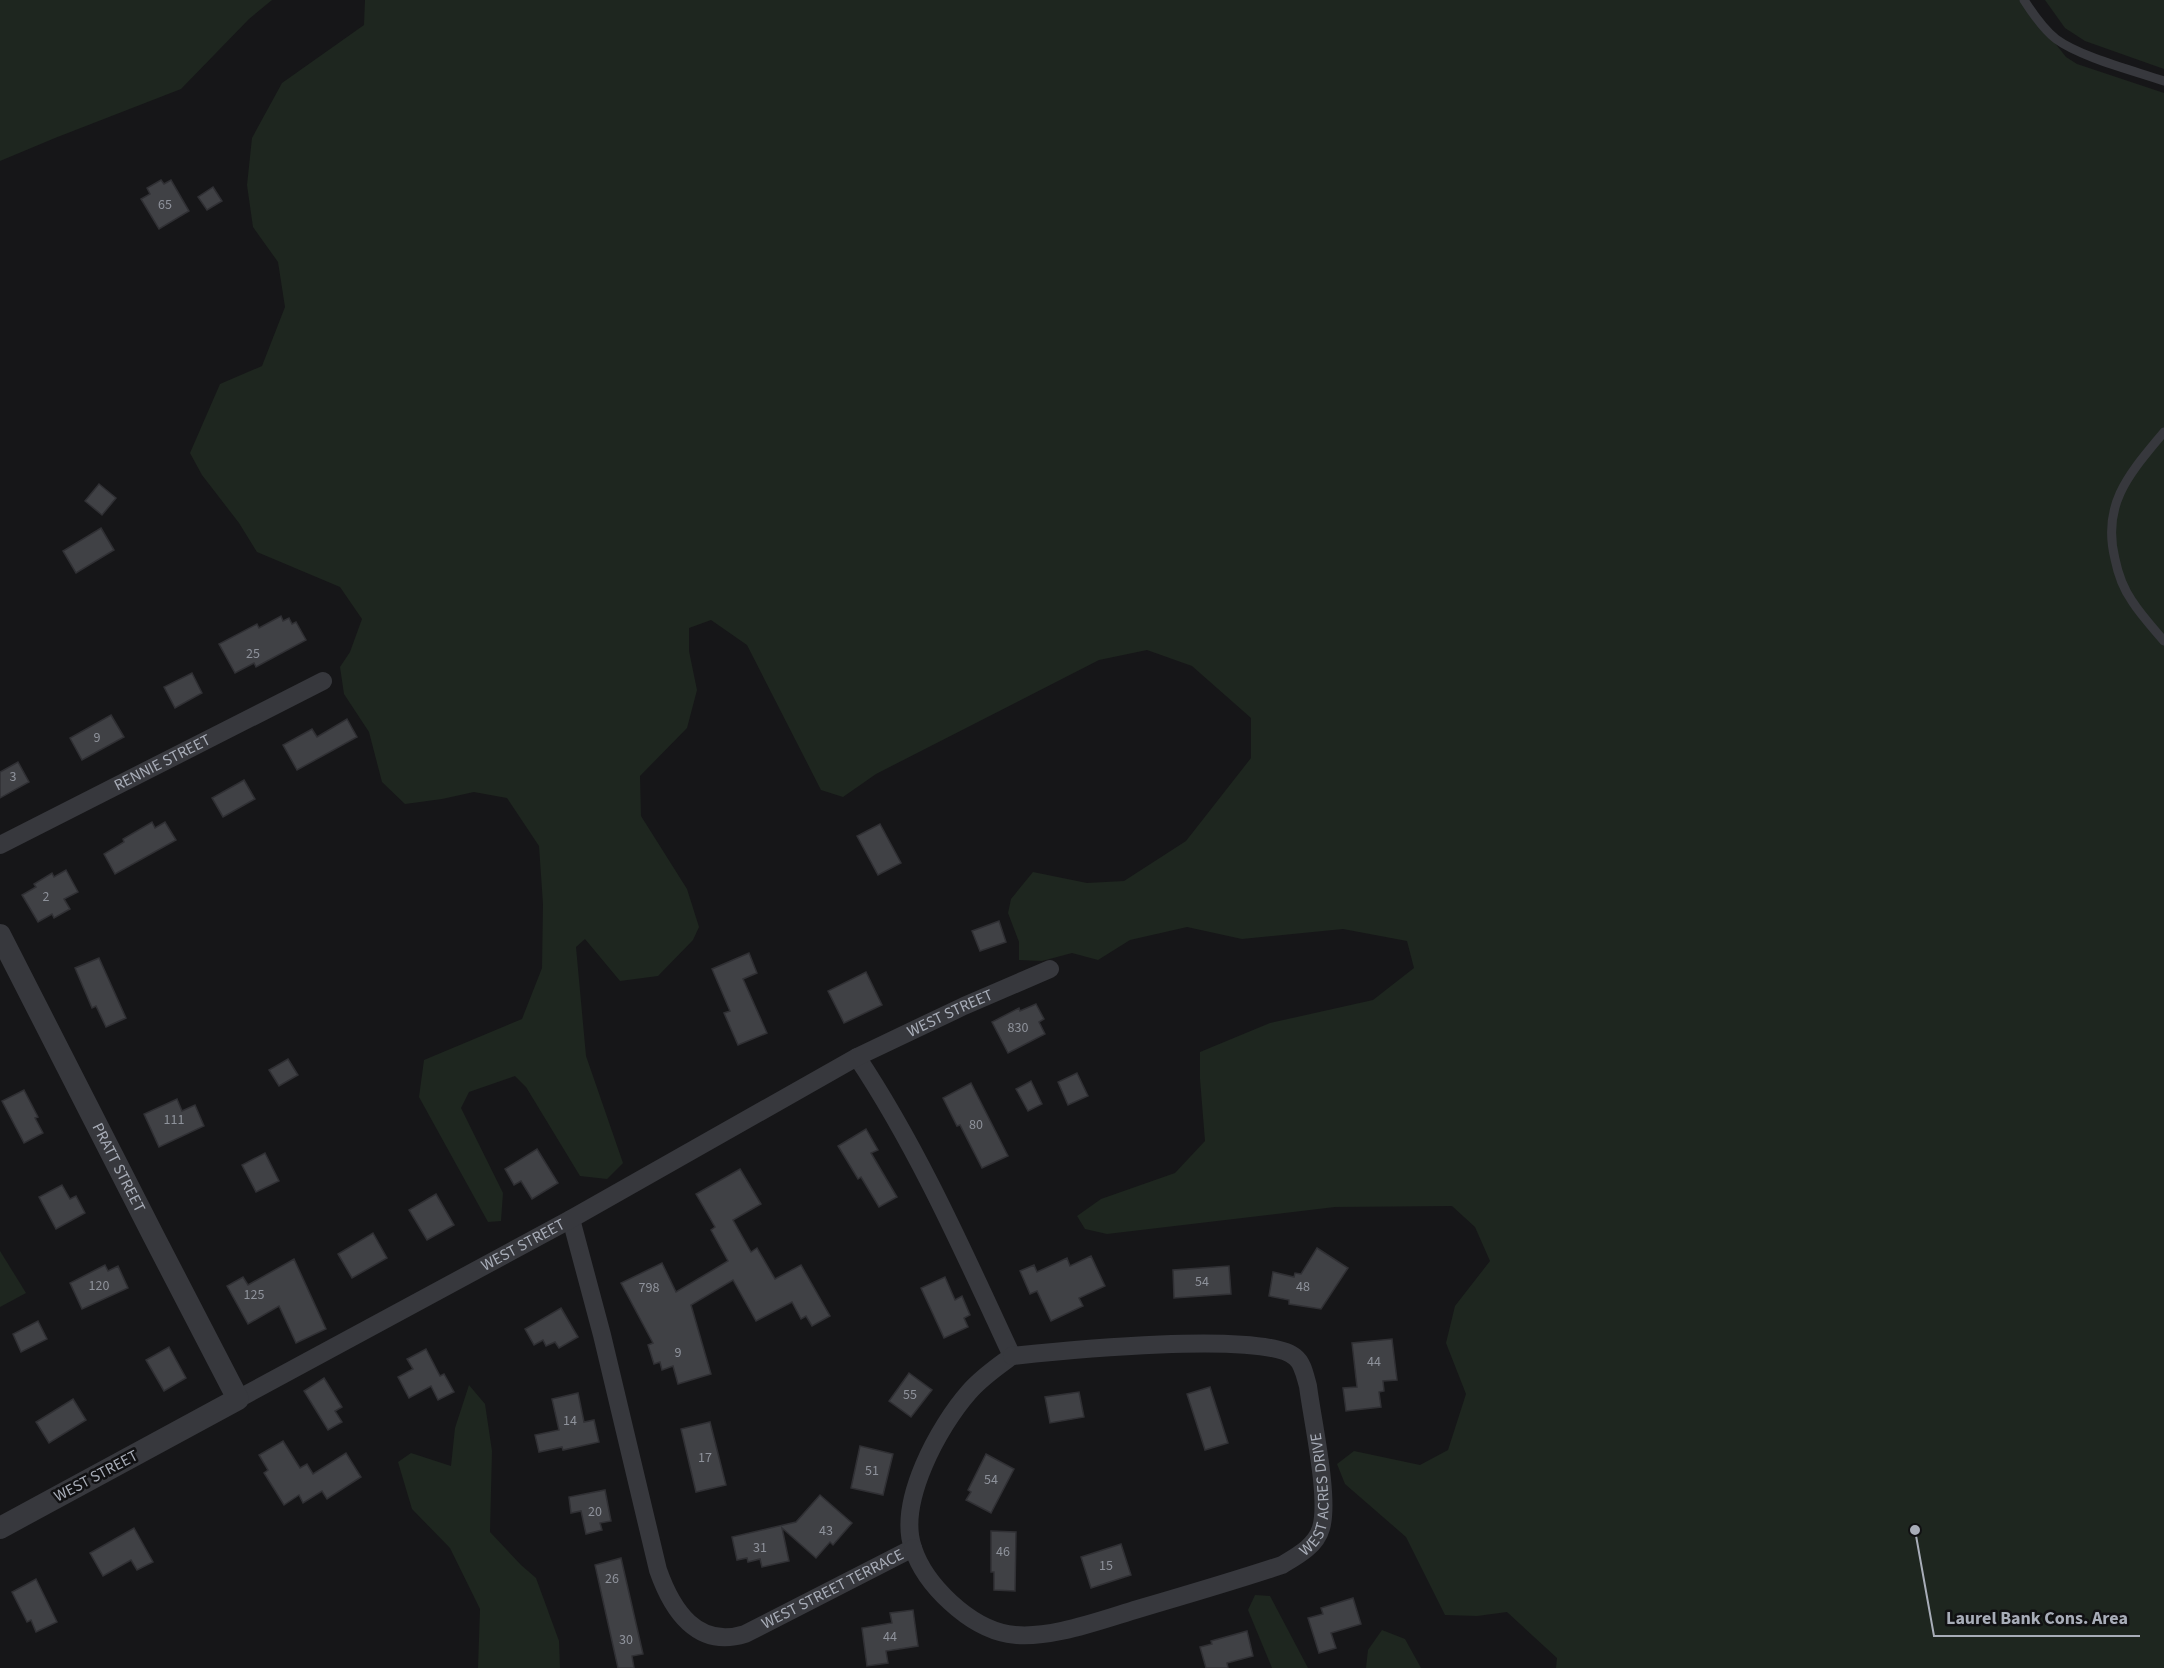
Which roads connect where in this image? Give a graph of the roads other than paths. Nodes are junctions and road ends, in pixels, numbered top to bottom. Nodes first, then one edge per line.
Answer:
1 (2024, 0) edge
2 (2164, 81) edge
3 (2164, 432) edge
4 (2164, 641) edge
5 (323, 681) dead end
6 (0, 845) edge
7 (0, 935) edge
8 (1050, 969) dead end
9 (857, 1057) junction
10 (572, 1219) junction
11 (1012, 1356) junction
12 (238, 1399) junction
13 (0, 1528) edge
14 (913, 1548) junction

1 - 2 lane
3 - 4 lane
5 - 6 street, RENNIE STREET
7 - 12 street, PRATT STREET
8 - 9 street, WEST STREET
9 - 10 street, WEST STREET
9 - 11 street
10 - 12 street, WEST STREET
10 - 14 street, WEST STREET TERRACE
11 - 14 street, WEST STREET TERRACE
11 - 14 street, WEST ACRES DRIVE
12 - 13 street, WEST STREET

